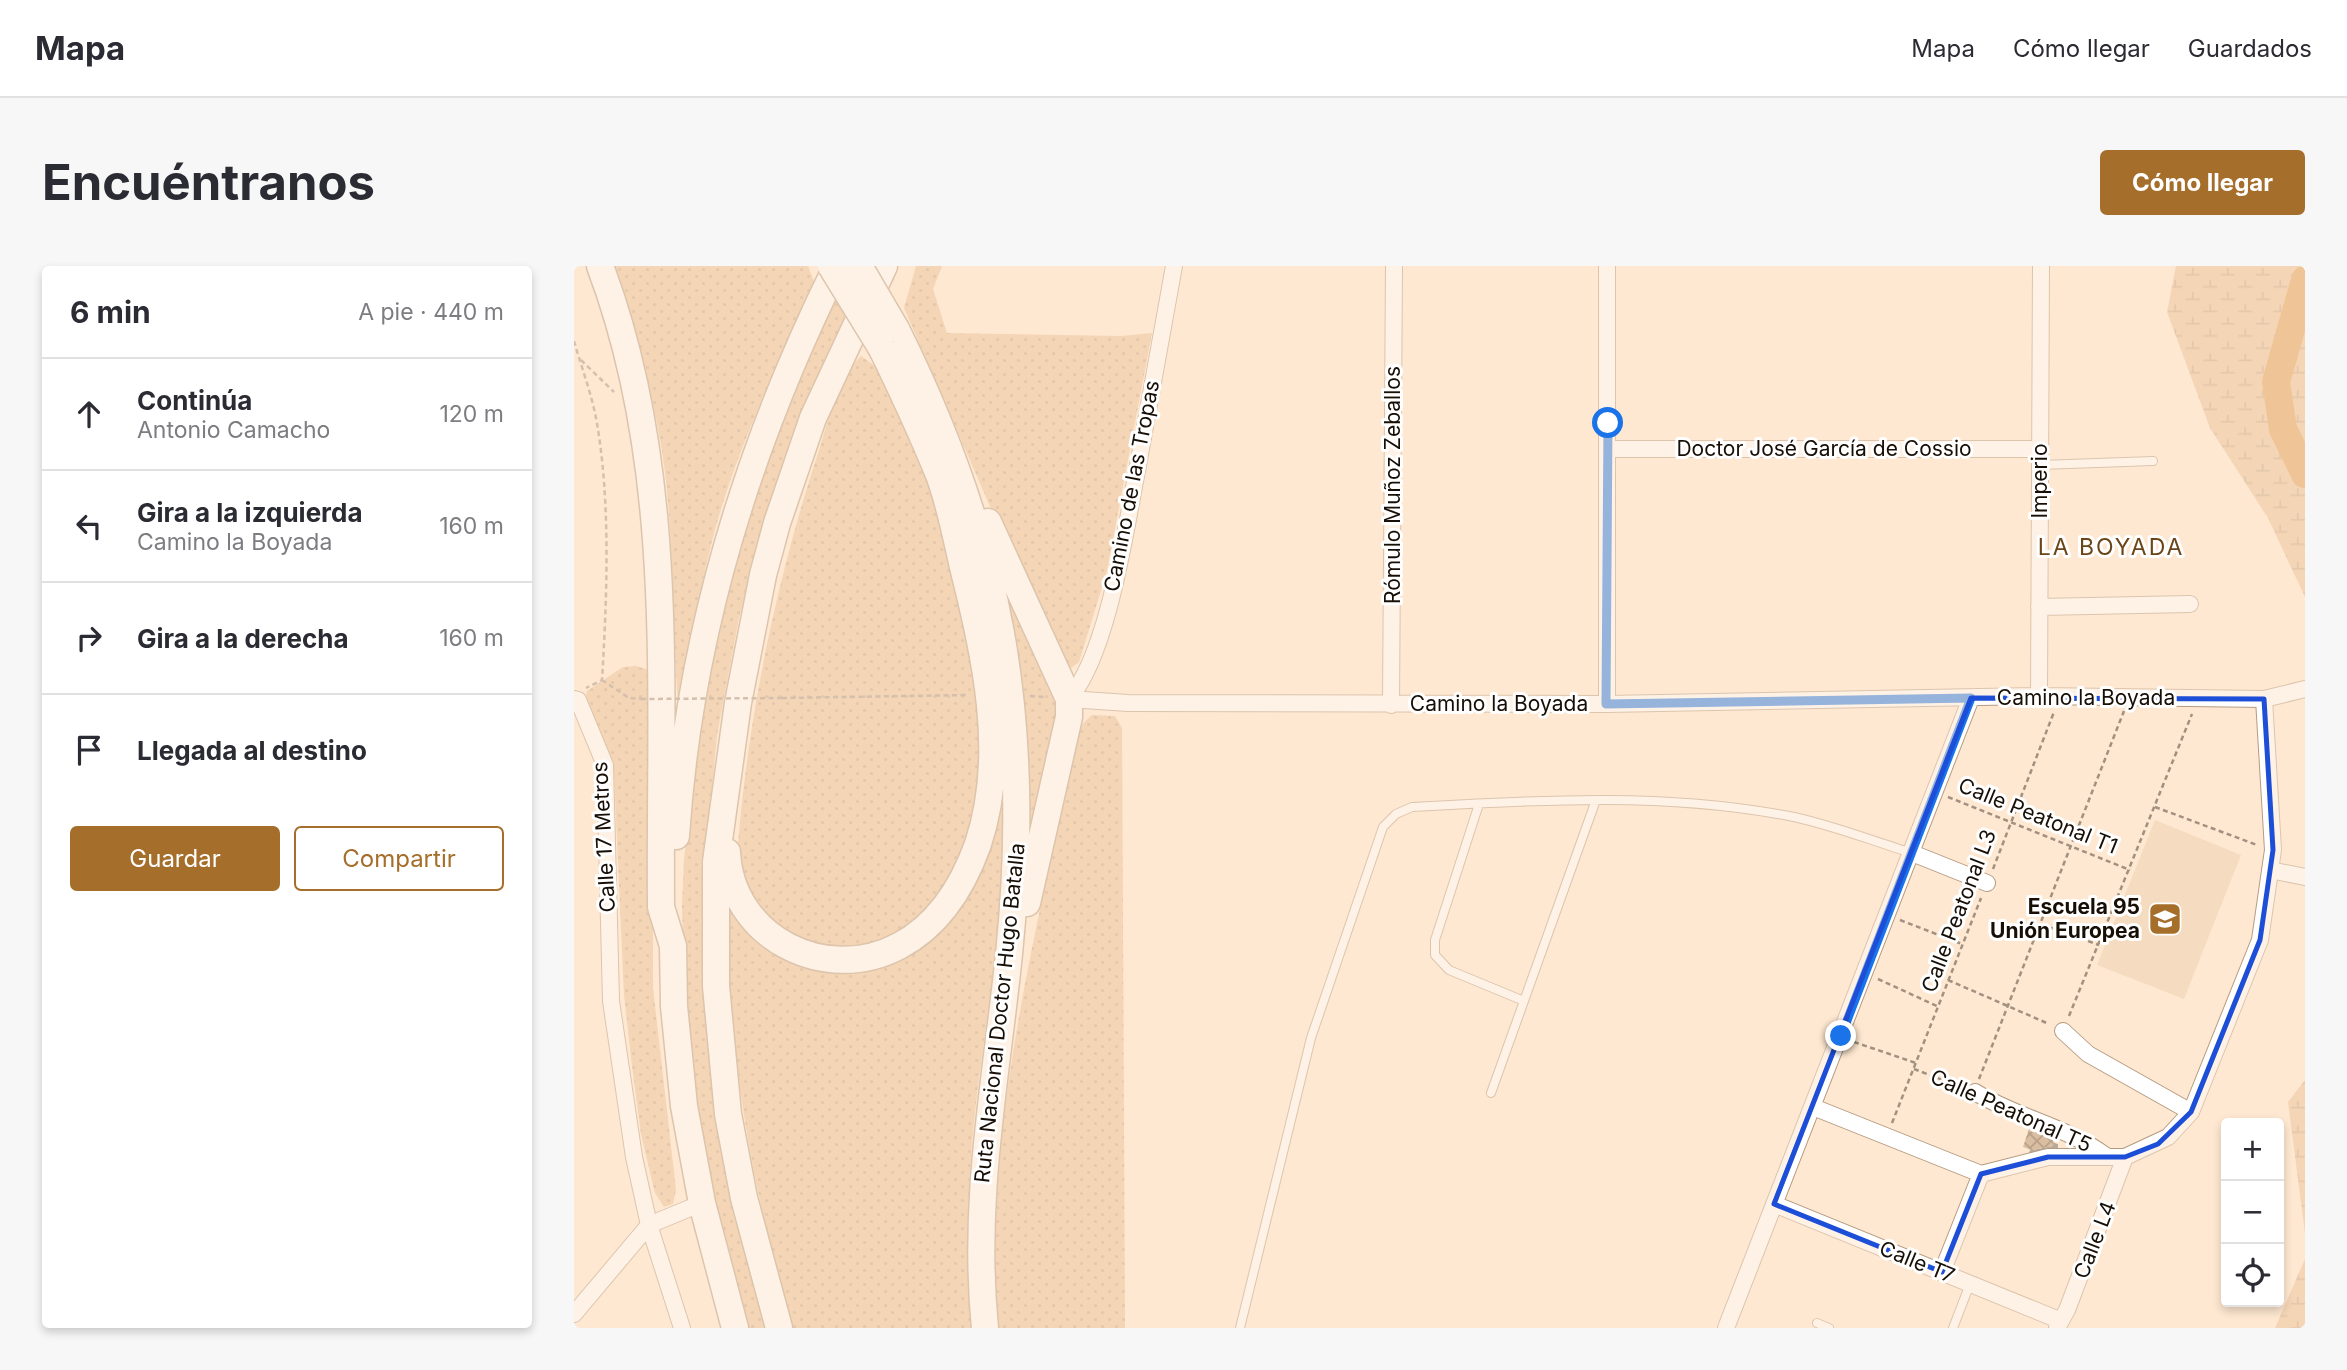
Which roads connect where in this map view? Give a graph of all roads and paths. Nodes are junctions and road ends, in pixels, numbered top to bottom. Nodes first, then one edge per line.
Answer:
1 (600, 266) edge
2 (831, 266) edge
3 (837, 266) edge
4 (859, 266) edge
5 (884, 266) edge
6 (1174, 266) edge
7 (1394, 266) edge
8 (1606, 266) edge
9 (2041, 266) edge
10 (889, 339) junction
11 (574, 341) edge
12 (578, 358) junction
13 (638, 397) junction
14 (1608, 449) junction
15 (2040, 457) junction
16 (2152, 461) dead end
17 (961, 478) junction
18 (2190, 604) dead end
19 (2039, 607) junction
20 (602, 680) junction
21 (2305, 690) edge
22 (1000, 695) junction
23 (2039, 696) junction
24 (2060, 697) junction
25 (1971, 698) junction
26 (2129, 698) junction
27 (2197, 698) junction
28 (1069, 699) junction
29 (2264, 699) junction
30 (576, 700) edge
31 (1606, 704) junction
32 (1391, 705) junction
33 (1935, 792) junction
34 (726, 798) junction
35 (1597, 800) junction
36 (1479, 804) junction
37 (2155, 807) junction
38 (2011, 821) junction
39 (2072, 846) junction
40 (2273, 850) junction
41 (1912, 853) junction
42 (2130, 870) junction
43 (2270, 870) junction
44 (2305, 877) edge
45 (1987, 883) junction
46 (1887, 915) junction
47 (2040, 924) junction
48 (1962, 944) junction
49 (2099, 945) junction
50 (673, 946) junction
51 (1009, 957) junction
52 (1864, 973) junction
53 (1948, 980) junction
54 (1524, 1001) junction
55 (2008, 1004) junction
56 (1939, 1007) junction
57 (2063, 1031) junction
58 (1841, 1036) junction
59 (1916, 1063) junction
60 (1914, 1069) junction
61 (1975, 1092) junction
62 (1491, 1093) dead end
63 (1813, 1107) junction
64 (2192, 1112) junction
65 (1888, 1136) junction
66 (2106, 1156) junction
67 (2125, 1157) junction
68 (1981, 1174) junction
69 (702, 1203) junction
70 (1774, 1204) junction
71 (649, 1225) junction
72 (1942, 1272) junction
73 (1970, 1284) junction
74 (574, 1314) edge
75 (1817, 1323) dead end
76 (2058, 1324) edge
77 (682, 1328) edge
78 (735, 1328) edge
79 (779, 1328) edge
80 (985, 1328) edge
81 (1240, 1328) edge
82 (1727, 1328) edge
83 (1829, 1328) edge
84 (1953, 1328) edge

1 - 13 highway
2 - 10 highway, bridge
3 - 50 highway
4 - 10 highway, Ruta Nacional Doctor Hugo Batalla, bridge
5 - 34 highway
6 - 28 street, Camino de las Tropas
7 - 32 street, Rómulo Muñoz Zeballos
8 - 14 street
9 - 15 street, Imperio
10 - 17 highway, Ruta Nacional Doctor Hugo Batalla
10 - 22 highway
11 - 12 path
12 - 13 path
12 - 20 path
13 - 50 highway
14 - 15 street, Doctor José García de Cossio
14 - 31 street
15 - 16 lane
15 - 19 street, Imperio
17 - 22 highway, Ruta Nacional Doctor Hugo Batalla
17 - 28 highway
18 - 19 street
19 - 23 street, Imperio
20 - 22 path, bridge
20 - 30 path
21 - 29 street, Camino la Boyada
22 - 28 path
22 - 34 highway
22 - 51 highway, Ruta Nacional Doctor Hugo Batalla
23 - 24 street, Camino la Boyada
23 - 25 street, Camino la Boyada
24 - 26 street, Camino la Boyada
24 - 38 path, Calle Peatonal L3
25 - 31 street, Camino la Boyada
25 - 33 street
26 - 27 street, Camino la Boyada
26 - 39 path
27 - 29 street, Camino la Boyada
27 - 37 path
28 - 32 street, Camino la Boyada
28 - 51 highway
29 - 40 street
30 - 71 street, Calle 17 Metros
31 - 32 street, Camino la Boyada
33 - 38 path, Calle Peatonal T1
33 - 41 street
34 - 79 highway
35 - 36 lane
35 - 41 lane
35 - 54 lane
36 - 54 lane
36 - 81 lane
37 - 40 path
37 - 42 path
38 - 39 path, Calle Peatonal T1
38 - 45 path, Calle Peatonal L3
39 - 42 path, Calle Peatonal T1
39 - 47 path
40 - 43 street
41 - 45 street
41 - 46 street
42 - 49 path
43 - 44 street
43 - 64 street
45 - 48 path, Calle Peatonal L3
46 - 48 path
46 - 52 street
47 - 49 path
47 - 55 path
48 - 53 path, Calle Peatonal L3
49 - 57 path
50 - 69 highway
51 - 80 highway, Ruta Nacional Doctor Hugo Batalla
52 - 56 path
52 - 58 street
53 - 55 path
53 - 56 path, Calle Peatonal L3
54 - 62 lane
55 - 57 path
55 - 61 path
56 - 59 path, Calle Peatonal L3
57 - 64 street
58 - 59 path, Calle Peatonal T5
58 - 63 street
59 - 60 path, Calle Peatonal L3
60 - 61 path, Calle Peatonal T5
60 - 65 path, Calle Peatonal L3
61 - 66 street, Calle Peatonal T5
63 - 65 street
63 - 70 street
64 - 67 street
65 - 68 street
66 - 67 street
66 - 68 street
67 - 76 street, Calle L4
68 - 72 street
69 - 71 street
69 - 78 highway
70 - 72 street, Calle T7
70 - 82 street
71 - 74 street
71 - 77 street, Calle 17 Metros
72 - 73 street, Calle T7
73 - 76 street, Calle T7
73 - 84 lane
75 - 83 lane

